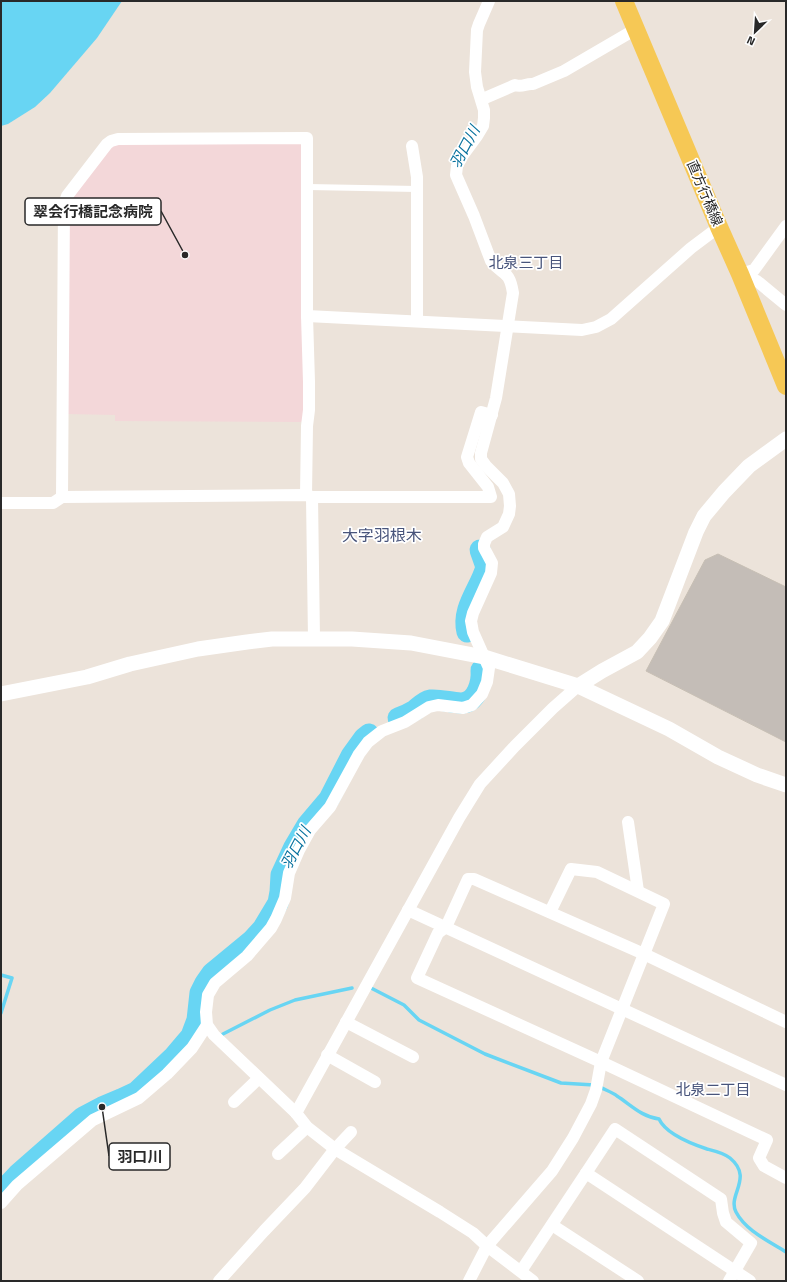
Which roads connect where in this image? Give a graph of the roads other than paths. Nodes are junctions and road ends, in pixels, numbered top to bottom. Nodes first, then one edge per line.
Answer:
1 (489, 1) edge
2 (624, 1) edge
3 (636, 30) junction
4 (485, 98) dead end
5 (412, 146) dead end
6 (308, 187) junction
7 (417, 189) junction
8 (786, 226) edge
9 (719, 227) junction
10 (740, 274) junction
11 (786, 305) edge
12 (307, 316) junction
13 (417, 321) junction
14 (508, 326) junction
15 (786, 386) edge
16 (492, 415) junction
17 (786, 439) edge
18 (309, 496) junction
19 (62, 497) junction
20 (1, 503) edge
21 (314, 639) junction
22 (484, 657) junction
23 (578, 686) junction
24 (1, 694) edge
25 (786, 785) edge
26 (628, 822) dead end
27 (638, 891) junction
28 (408, 910) junction
29 (550, 912) junction
30 (446, 927) junction
31 (644, 954) junction
32 (622, 1008) junction
33 (346, 1022) junction
34 (786, 1022) edge
35 (207, 1025) junction
36 (327, 1055) junction
37 (413, 1057) dead end
38 (601, 1062) junction
39 (258, 1079) junction
40 (375, 1082) dead end
41 (786, 1085) edge
42 (234, 1102) dead end
43 (296, 1113) junction
44 (307, 1127) junction
45 (351, 1132) dead end
46 (335, 1149) junction
47 (278, 1154) dead end
48 (586, 1173) junction
49 (786, 1178) edge
50 (1, 1203) edge
51 (552, 1225) junction
52 (487, 1246) junction
53 (521, 1272) junction
54 (732, 1276) edge
55 (219, 1281) edge
56 (469, 1281) edge
57 (533, 1281) edge
58 (638, 1281) edge
59 (750, 1281) edge

1 - 14 street
2 - 3 main road, 直方行橋線
3 - 4 street
3 - 9 main road, 直方行橋線
5 - 7 street
6 - 7 lane
6 - 12 street
6 - 19 street
7 - 13 street
8 - 10 street
9 - 10 main road, 直方行橋線
9 - 14 street
10 - 11 street
10 - 15 main road, 直方行橋線
12 - 13 street
12 - 18 street
13 - 14 street
14 - 16 street
16 - 18 street
16 - 22 street
17 - 23 street
18 - 19 street
18 - 21 street
19 - 20 street
21 - 22 street
21 - 24 street
22 - 23 street
22 - 35 street
23 - 25 street
23 - 28 street
26 - 27 street
27 - 29 street
27 - 31 street
28 - 30 street
28 - 33 street
29 - 30 street
29 - 31 street
30 - 32 street
30 - 38 street
31 - 32 street
31 - 34 street
32 - 38 street
32 - 41 street
33 - 36 street
33 - 37 street
35 - 39 street
35 - 50 street
36 - 40 street
36 - 43 street
38 - 49 street
38 - 52 street
39 - 42 street
39 - 43 street
43 - 44 street
44 - 46 street
44 - 47 street
45 - 46 street
46 - 52 street
46 - 55 street
48 - 51 street
48 - 54 street
48 - 54 street
51 - 53 street
51 - 58 street
52 - 53 street
52 - 56 street
53 - 57 street
54 - 59 street

